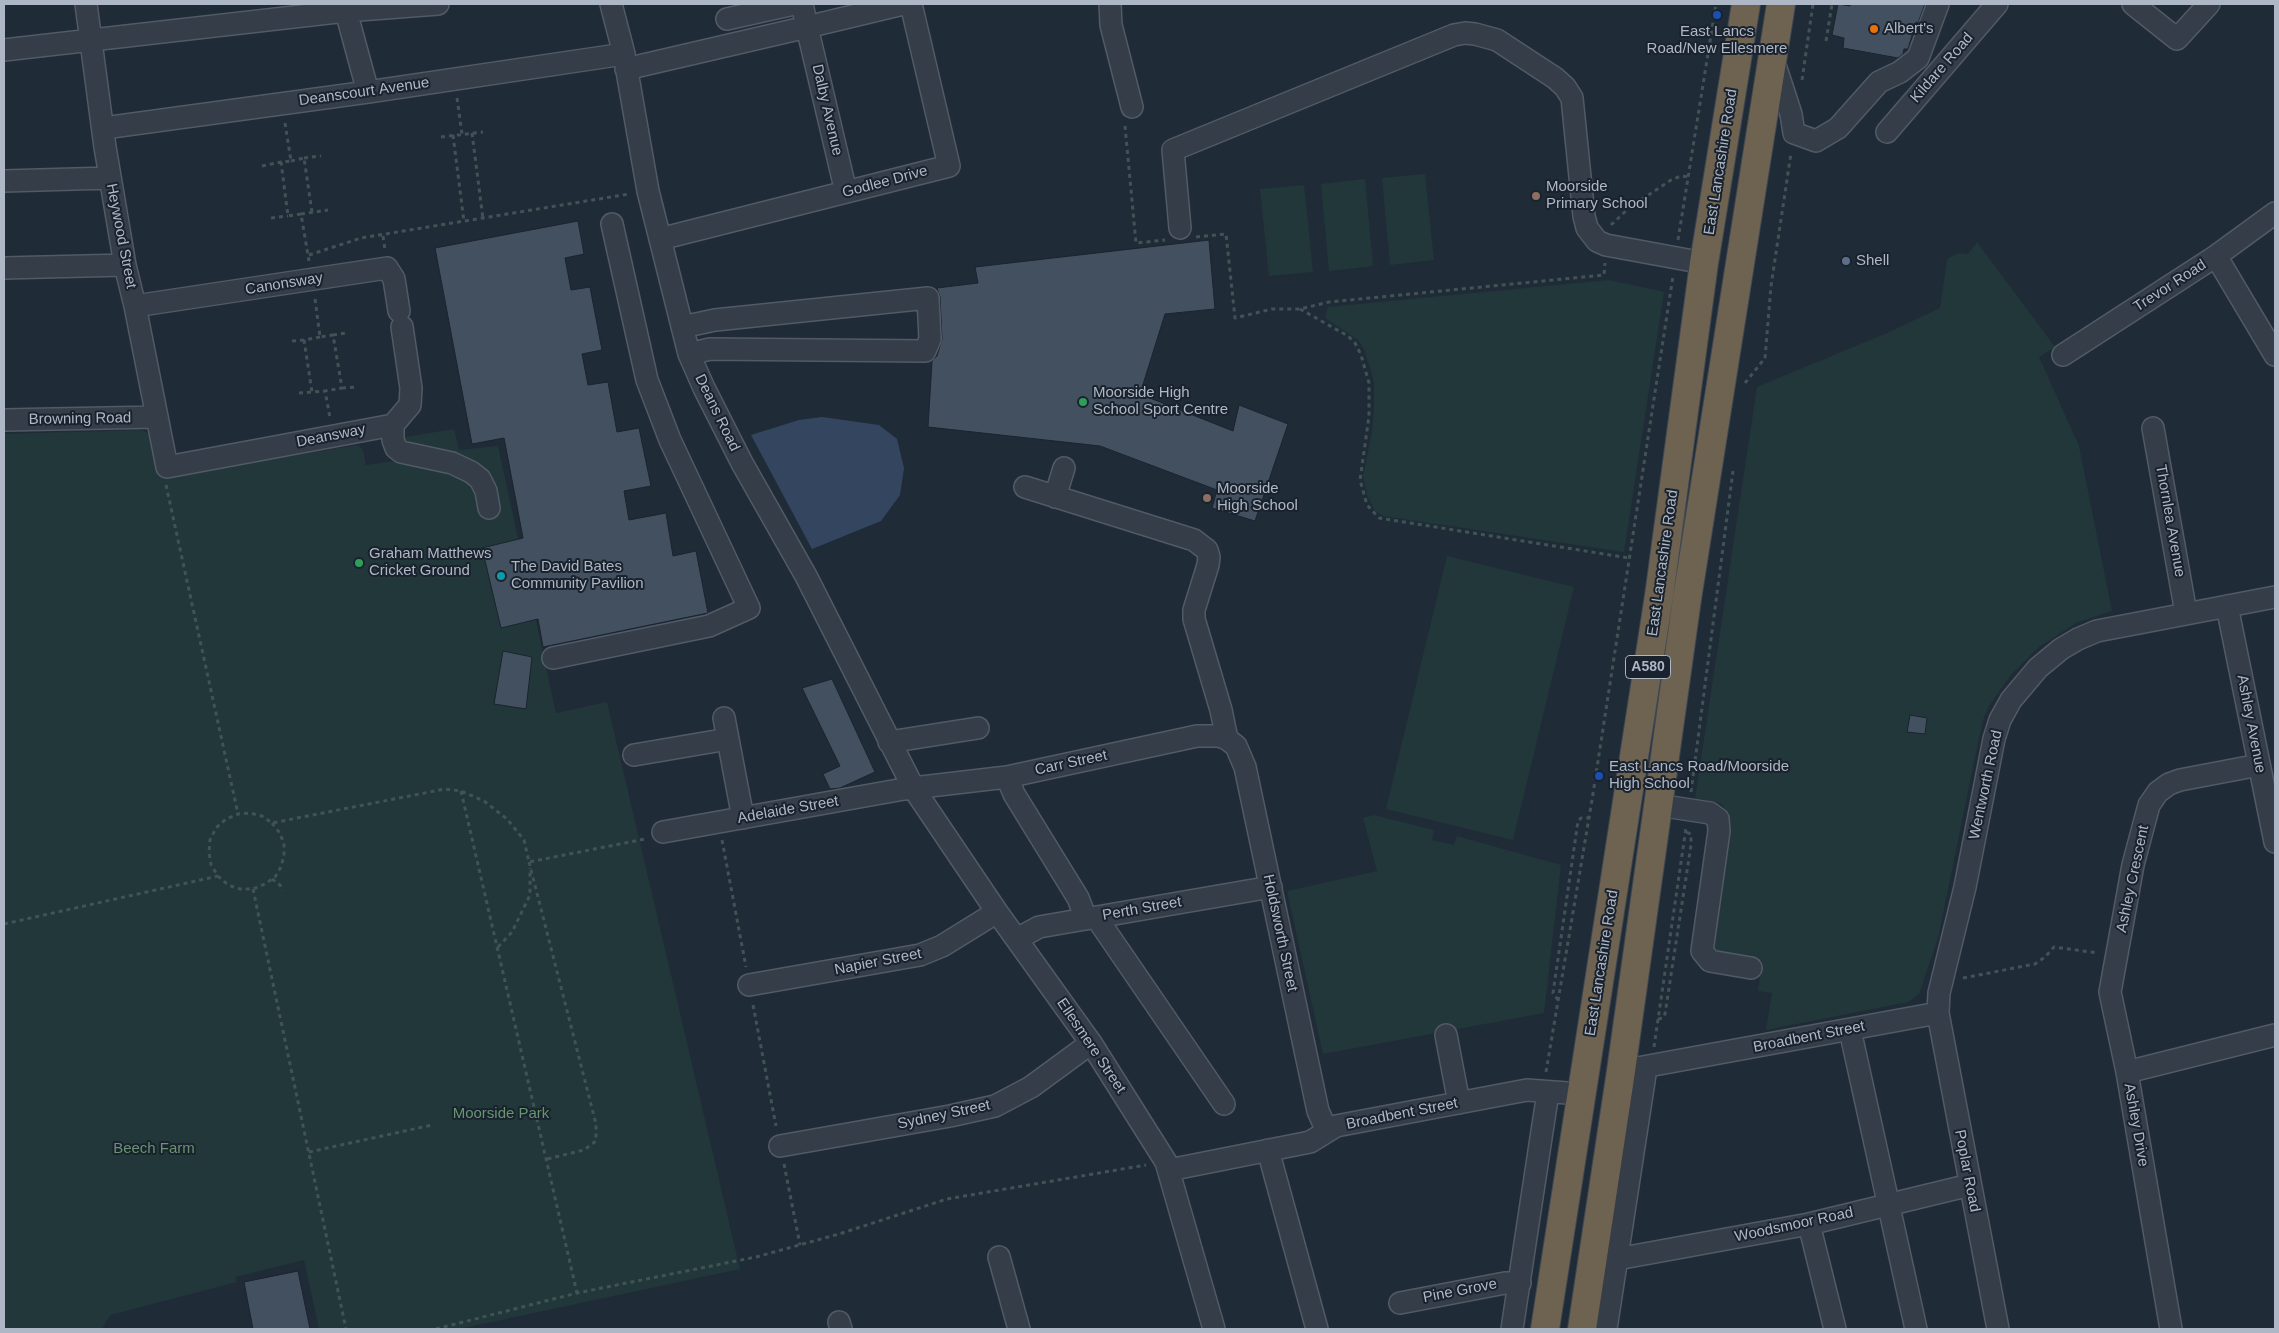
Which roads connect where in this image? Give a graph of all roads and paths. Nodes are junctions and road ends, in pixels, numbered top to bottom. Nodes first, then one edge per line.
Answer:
1 (86, 4) edge
2 (438, 4) edge
3 (611, 4) edge
4 (794, 4) edge
5 (802, 4) edge
6 (903, 4) edge
7 (911, 4) edge
8 (1112, 4) edge
9 (1716, 4) edge
10 (1746, 4) edge
11 (1781, 4) edge
12 (1813, 4) edge
13 (1832, 4) edge
14 (1938, 4) edge
15 (1997, 4) edge
16 (2134, 4) edge
17 (2209, 4) edge
18 (345, 7) edge
19 (807, 27) junction
20 (91, 40) junction
21 (752, 40) junction
22 (1826, 41) dead end
23 (4, 50) edge
24 (1772, 54) junction
25 (625, 62) junction
26 (454, 79) junction
27 (1801, 87) dead end
28 (368, 92) junction
29 (282, 104) junction
30 (1132, 106) dead end
31 (483, 132) dead end
32 (1887, 132) dead end
33 (472, 133) junction
34 (1794, 133) junction
35 (462, 134) junction
36 (453, 135) dead end
37 (441, 137) dead end
38 (104, 138) junction
39 (321, 156) dead end
40 (304, 158) junction
41 (291, 161) junction
42 (280, 162) junction
43 (262, 166) dead end
44 (1689, 177) junction
45 (110, 178) junction
46 (4, 181) edge
47 (648, 191) junction
48 (846, 192) junction
49 (328, 210) dead end
50 (312, 212) junction
51 (2275, 213) edge
52 (301, 214) junction
53 (288, 216) junction
54 (271, 218) dead end
55 (483, 219) junction
56 (464, 222) junction
57 (612, 224) dead end
58 (1180, 228) dead end
59 (660, 239) junction
60 (1606, 245) junction
61 (309, 255) junction
62 (2216, 256) junction
63 (1675, 259) junction
64 (1704, 263) junction
65 (125, 264) junction
66 (4, 268) edge
67 (312, 280) junction
68 (135, 306) junction
69 (1300, 309) junction
70 (1235, 318) dead end
71 (682, 327) junction
72 (346, 333) dead end
73 (333, 335) junction
74 (320, 337) junction
75 (304, 340) junction
76 (292, 341) dead end
77 (2063, 355) dead end
78 (2275, 355) edge
79 (693, 363) junction
80 (1744, 385) dead end
81 (356, 387) dead end
82 (342, 388) junction
83 (325, 390) junction
84 (312, 392) junction
85 (299, 393) dead end
86 (156, 417) junction
87 (4, 420) edge
88 (393, 425) junction
89 (2153, 428) dead end
90 (333, 436) junction
91 (1734, 464) dead end
92 (166, 467) junction
93 (1064, 468) dead end
94 (1025, 487) dead end
95 (1055, 497) junction
96 (489, 508) dead end
97 (1630, 558) junction
98 (2275, 597) edge
99 (2227, 606) junction
100 (2186, 614) junction
101 (553, 658) dead end
102 (724, 718) dead end
103 (978, 728) dead end
104 (1227, 738) junction
105 (728, 739) junction
106 (889, 742) junction
107 (634, 755) dead end
108 (2259, 765) junction
109 (1007, 777) junction
110 (914, 789) junction
111 (461, 791) junction
112 (1658, 805) junction
113 (1689, 809) junction
114 (238, 814) junction
115 (743, 818) junction
116 (1590, 818) junction
117 (719, 822) junction
118 (272, 823) junction
119 (1686, 831) junction
120 (663, 832) joint
121 (2275, 842) edge
122 (530, 862) junction
123 (218, 876) junction
124 (272, 879) junction
125 (1270, 887) junction
126 (253, 889) junction
127 (282, 891) dead end
128 (997, 912) junction
129 (1091, 918) junction
130 (4, 924) edge
131 (1017, 939) junction
132 (498, 948) junction
133 (2116, 956) junction
134 (1751, 968) dead end
135 (1943, 976) junction
136 (749, 985) junction
137 (1558, 1000) junction
138 (1938, 1013) junction
139 (1658, 1019) junction
140 (1850, 1030) junction
141 (1446, 1035) dead end
142 (2275, 1035) edge
143 (1091, 1043) junction
144 (1634, 1070) junction
145 (2127, 1072) junction
146 (1545, 1092) junction
147 (1582, 1094) junction
148 (1459, 1103) junction
149 (1224, 1104) dead end
150 (432, 1126) dead end
151 (1327, 1131) junction
152 (780, 1146) junction
153 (1268, 1150) junction
154 (310, 1152) junction
155 (547, 1159) junction
156 (1167, 1166) junction
157 (1970, 1185) junction
158 (1889, 1204) junction
159 (1809, 1224) junction
160 (800, 1245) junction
161 (999, 1256) dead end
162 (1617, 1259) junction
163 (1520, 1282) junction
164 (577, 1293) junction
165 (1400, 1303) dead end
166 (346, 1329) edge
167 (436, 1329) edge
168 (1019, 1329) edge
169 (1214, 1329) edge
170 (1317, 1329) edge
171 (1512, 1329) edge
172 (1545, 1329) edge
173 (1582, 1329) edge
174 (1606, 1329) edge
175 (1834, 1329) edge
176 (1916, 1329) edge
177 (1998, 1329) edge
178 (2172, 1329) edge

1 - 20 street, Heywood Street
2 - 18 street
3 - 25 street, Deans Road
4 - 21 street
5 - 19 street, Dalby Avenue
6 - 19 street, Deanscourt Avenue
7 - 48 street, Godlee Drive
8 - 30 street
9 - 44 path
10 - 64 highway, East Lancashire Road / A580
11 - 24 highway, East Lancashire Road / A580
12 - 27 path
13 - 22 path
14 - 34 street
15 - 32 street, Kildare Road
16 - 17 street
18 - 20 street
18 - 28 street
19 - 21 street, Deanscourt Avenue
19 - 48 street, Dalby Avenue
20 - 23 street
20 - 38 street, Heywood Street
21 - 25 street, Deanscourt Avenue
24 - 34 street
24 - 112 highway, East Lancashire Road / A580
25 - 26 street, Deanscourt Avenue
25 - 47 street, Deans Road
26 - 28 street, Deanscourt Avenue
26 - 35 path
28 - 29 street, Deanscourt Avenue
29 - 38 street, Deanscourt Avenue
29 - 41 path
31 - 33 path
33 - 35 path
33 - 55 path
34 - 80 path
35 - 37 path
36 - 56 path
38 - 45 street, Heywood Street
39 - 40 path
40 - 41 path
40 - 50 path
41 - 42 path
42 - 43 path
42 - 53 path
44 - 60 path
44 - 63 path
45 - 46 street
45 - 65 street, Heywood Street
47 - 55 path
47 - 59 street, Deans Road
48 - 59 street, Godlee Drive
49 - 50 path
50 - 52 path
51 - 62 street, Trevor Road
52 - 53 path
52 - 61 path
53 - 54 path
55 - 56 path
56 - 61 path
57 - 101 street
58 - 60 street
59 - 71 street, Deans Road
60 - 63 street
60 - 69 path
61 - 67 path
62 - 77 street, Trevor Road
62 - 78 street
63 - 64 street
63 - 97 path
64 - 147 highway, East Lancashire Road / A580
65 - 66 street
65 - 68 street, Heywood Street
67 - 68 street, Canonsway
67 - 74 path
67 - 88 street, Canonsway
68 - 86 street, Heywood Street
69 - 70 path
69 - 97 path
71 - 79 street, Deans Road
71 - 79 street
72 - 73 path
73 - 74 path
73 - 82 path
74 - 75 path
75 - 76 path
75 - 84 path
79 - 106 street, Deans Road
81 - 82 path
82 - 83 path
83 - 84 path
83 - 90 path
84 - 85 path
86 - 87 street, Browning Road
86 - 92 street, Heywood Street
88 - 90 street, Deansway
88 - 96 street
89 - 100 street, Thornlea Avenue
90 - 92 street, Deansway
91 - 113 path
92 - 114 path
93 - 95 street
94 - 95 street
95 - 104 street
97 - 116 path
98 - 99 street, Wentworth Road
99 - 100 street, Wentworth Road
99 - 108 street, Ashley Avenue
100 - 135 street, Wentworth Road
102 - 105 street
103 - 106 street
104 - 109 street, Carr Street
104 - 125 street, Holdsworth Street
105 - 107 street
105 - 115 street
106 - 110 street, Deans Road
108 - 121 street, Ashley Avenue
108 - 133 street, Ashley Crescent
109 - 110 street, Carr Street
109 - 129 street
110 - 115 street, Adelaide Street
110 - 128 street, Ellesmere Street
111 - 118 path
111 - 122 path
111 - 132 path
112 - 113 street
112 - 144 highway, East Lancashire Road / A580
113 - 119 path
113 - 134 street
114 - 118 path
114 - 123 path
115 - 117 street, Adelaide Street
116 - 137 path
116 - 137 path
117 - 120 street, Adelaide Street
117 - 136 path
118 - 124 path
119 - 139 path
119 - 139 path
120 - 122 path
122 - 132 path
122 - 155 path
123 - 126 path
123 - 130 path
124 - 126 path
124 - 127 path
125 - 129 street, Perth Street
125 - 151 street, Holdsworth Street
126 - 154 path
128 - 131 street, Ellesmere Street
128 - 136 street, Napier Street
129 - 131 street, Perth Street
129 - 149 street
131 - 143 street, Ellesmere Street
132 - 155 path
133 - 135 path
133 - 145 street, Ashley Crescent
135 - 138 street, Wentworth Road
136 - 152 path
137 - 146 path
138 - 140 street, Broadbent Street
138 - 157 street, Poplar Road
139 - 144 path
140 - 144 street, Broadbent Street
140 - 158 street
141 - 148 street
142 - 145 street, Ashley Drive
143 - 152 street, Sydney Street
143 - 156 street, Ellesmere Street
144 - 162 street
144 - 173 highway, East Lancashire Road / A580
145 - 178 street, Ashley Drive
146 - 147 street, Broadbent Street
146 - 148 street, Broadbent Street
146 - 163 street
147 - 172 highway, East Lancashire Road / A580
148 - 151 street, Broadbent Street
150 - 154 path
151 - 153 street, Broadbent Street
152 - 160 path
153 - 156 street, Broadbent Street
153 - 170 street
154 - 166 path
155 - 164 path
156 - 160 path
156 - 169 street, Ellesmere Street
157 - 158 street, Woodsmoor Road
157 - 177 street, Poplar Road
158 - 159 street, Woodsmoor Road
158 - 176 street
159 - 162 street, Woodsmoor Road
159 - 175 street
160 - 164 path
161 - 168 street
162 - 174 street
163 - 165 street, Pine Grove
163 - 171 street
164 - 167 path

